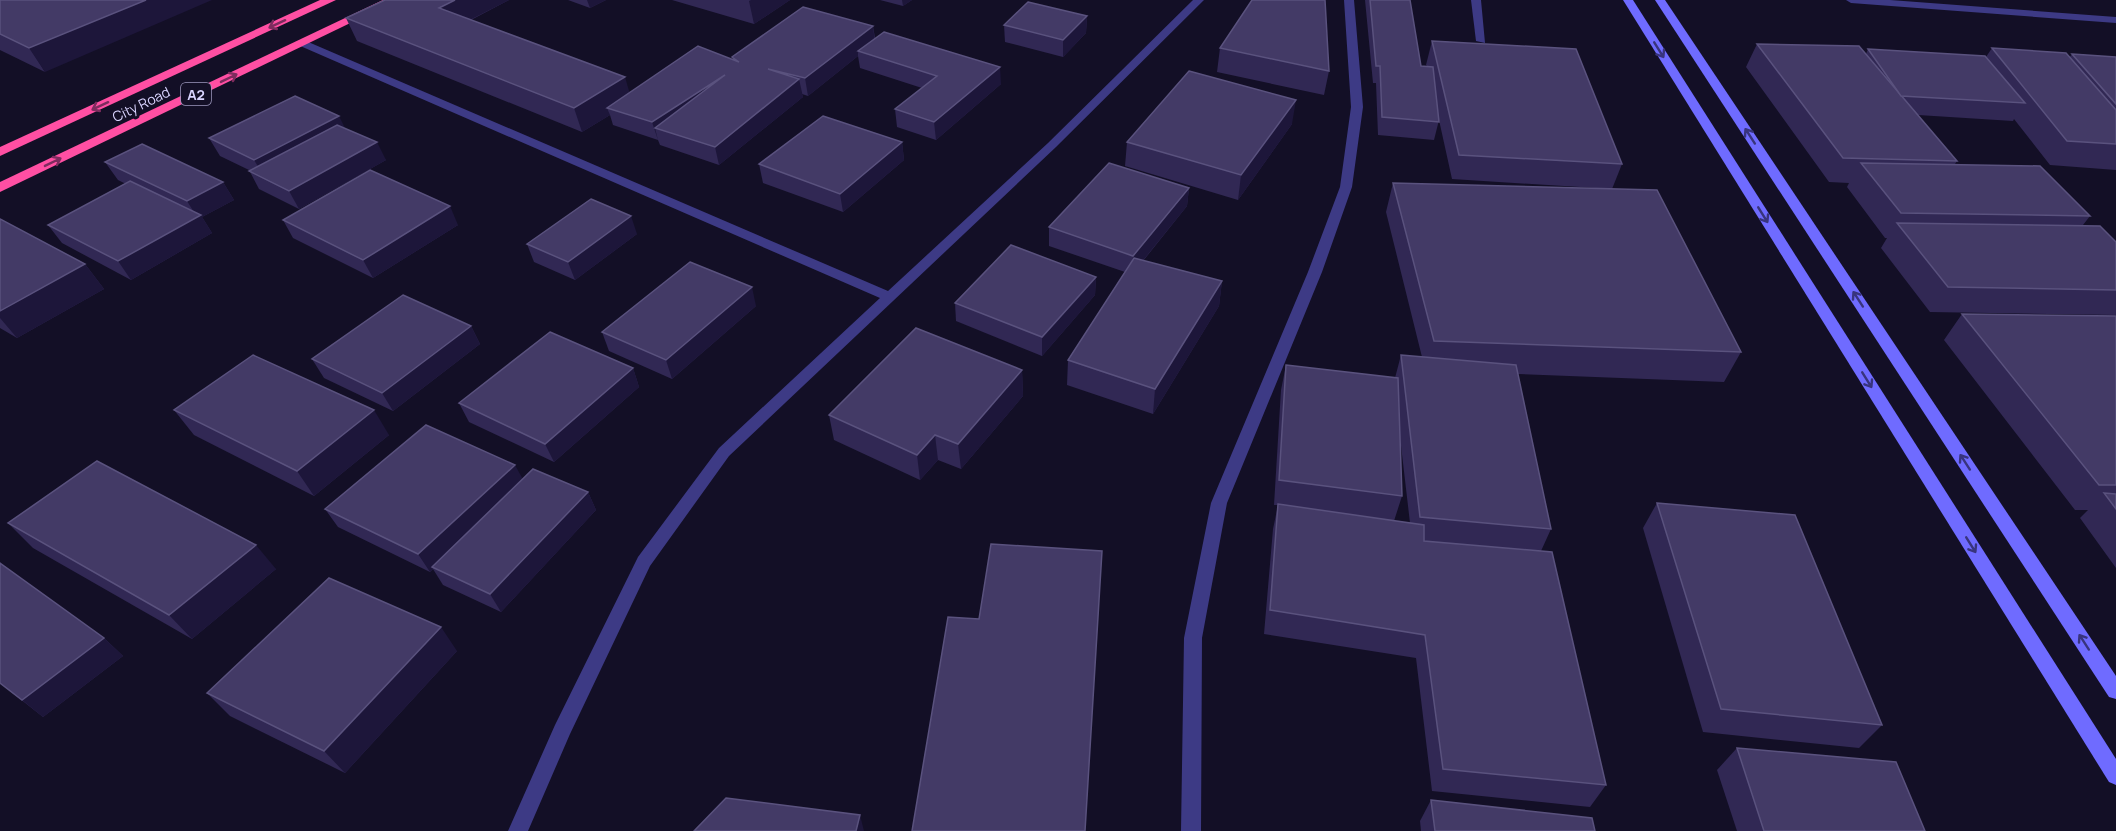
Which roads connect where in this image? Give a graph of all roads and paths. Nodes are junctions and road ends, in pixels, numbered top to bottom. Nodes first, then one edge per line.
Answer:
1 (330, 0) edge
2 (392, 0) edge
3 (1199, 0) edge
4 (1349, 0) edge
5 (1476, 0) edge
6 (1628, 0) edge
7 (1660, 0) edge
8 (1851, 0) edge
9 (2116, 20) edge
10 (1481, 41) edge
11 (302, 43) junction
12 (0, 152) edge
13 (0, 188) edge
14 (890, 297) junction
15 (2116, 691) edge
16 (2116, 776) edge
17 (518, 831) edge
18 (1191, 831) edge

1 -> 12 highway, City Road / A2
2 - 11 highway, City Road / A2
3 - 14 street
4 - 18 street
5 - 10 street
6 -> 16 main road
15 -> 7 main road
8 - 9 street
13 -> 11 highway, City Road / A2
11 - 14 street
14 - 17 street

